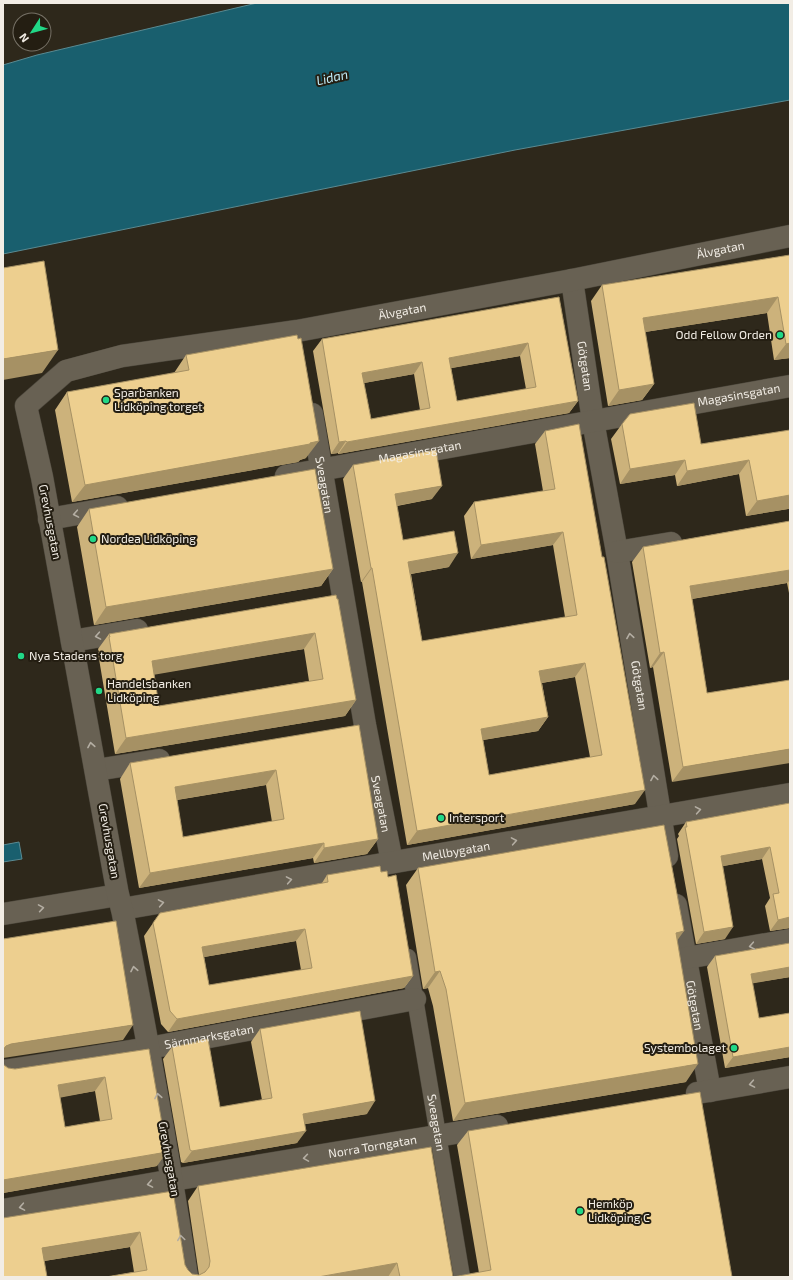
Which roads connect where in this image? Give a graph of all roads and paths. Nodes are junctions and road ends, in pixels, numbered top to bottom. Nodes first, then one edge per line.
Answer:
1 (790, 236) edge
2 (572, 280) junction
3 (297, 330) junction
4 (301, 354) edge
5 (790, 386) edge
6 (308, 393) edge
7 (26, 406) joint
8 (593, 421) junction
9 (321, 470) junction
10 (267, 480) edge
11 (134, 503) edge
12 (49, 519) junction
13 (688, 540) edge
14 (617, 552) junction
15 (344, 595) junction
16 (320, 599) edge
17 (158, 626) edge
18 (72, 641) junction
19 (365, 724) junction
20 (342, 728) edge
21 (181, 756) edge
22 (96, 770) junction
23 (790, 794) edge
24 (660, 817) junction
25 (393, 870) junction
26 (120, 902) junction
27 (3, 914) edge
28 (790, 940) edge
29 (406, 946) edge
30 (686, 958) junction
31 (415, 1000) junction
32 (149, 1048) junction
33 (3, 1071) edge
34 (790, 1077) edge
35 (710, 1091) junction
36 (681, 1096) edge
37 (516, 1123) edge
38 (438, 1136) junction
39 (172, 1180) junction
40 (3, 1210) edge
41 (458, 1276) edge
42 (187, 1277) edge

1 - 2 street, Älvgatan
2 - 3 street, Älvgatan
2 - 8 street, Götgatan
3 - 4 street
3 - 7 street, Älvgatan
5 - 8 street, Magasinsgatan
6 - 9 street, Sveagatan
7 - 12 street, Grevhusgatan
8 - 9 street, Magasinsgatan
8 - 14 street, Götgatan
9 - 10 street, Magasinsgatan
9 - 15 street, Sveagatan
11 -> 12 street
12 - 18 street, Grevhusgatan
13 - 14 street
24 -> 14 street, Götgatan
15 - 16 street
15 - 19 street, Sveagatan
17 -> 18 street
22 -> 18 street, Grevhusgatan
19 - 20 street
19 - 25 street, Sveagatan
21 - 22 street
22 - 26 street, Grevhusgatan
24 -> 23 street, Mellbygatan
25 -> 24 street, Mellbygatan
24 - 30 street, Götgatan
26 -> 25 street, Mellbygatan
27 -> 26 street, Mellbygatan
32 -> 26 street, Grevhusgatan
28 -> 30 street
29 - 31 street, Sveagatan
30 - 35 street, Götgatan
31 - 32 street, Särnmarksgatan
31 - 38 street, Sveagatan
32 - 33 street, Särnmarksgatan
39 -> 32 street, Grevhusgatan
34 -> 35 street
35 - 36 street
37 - 38 street, Norra Torngatan
38 -> 39 street, Norra Torngatan
38 - 41 street, Sveagatan
39 -> 40 street, Norra Torngatan
42 -> 39 street, Grevhusgatan

